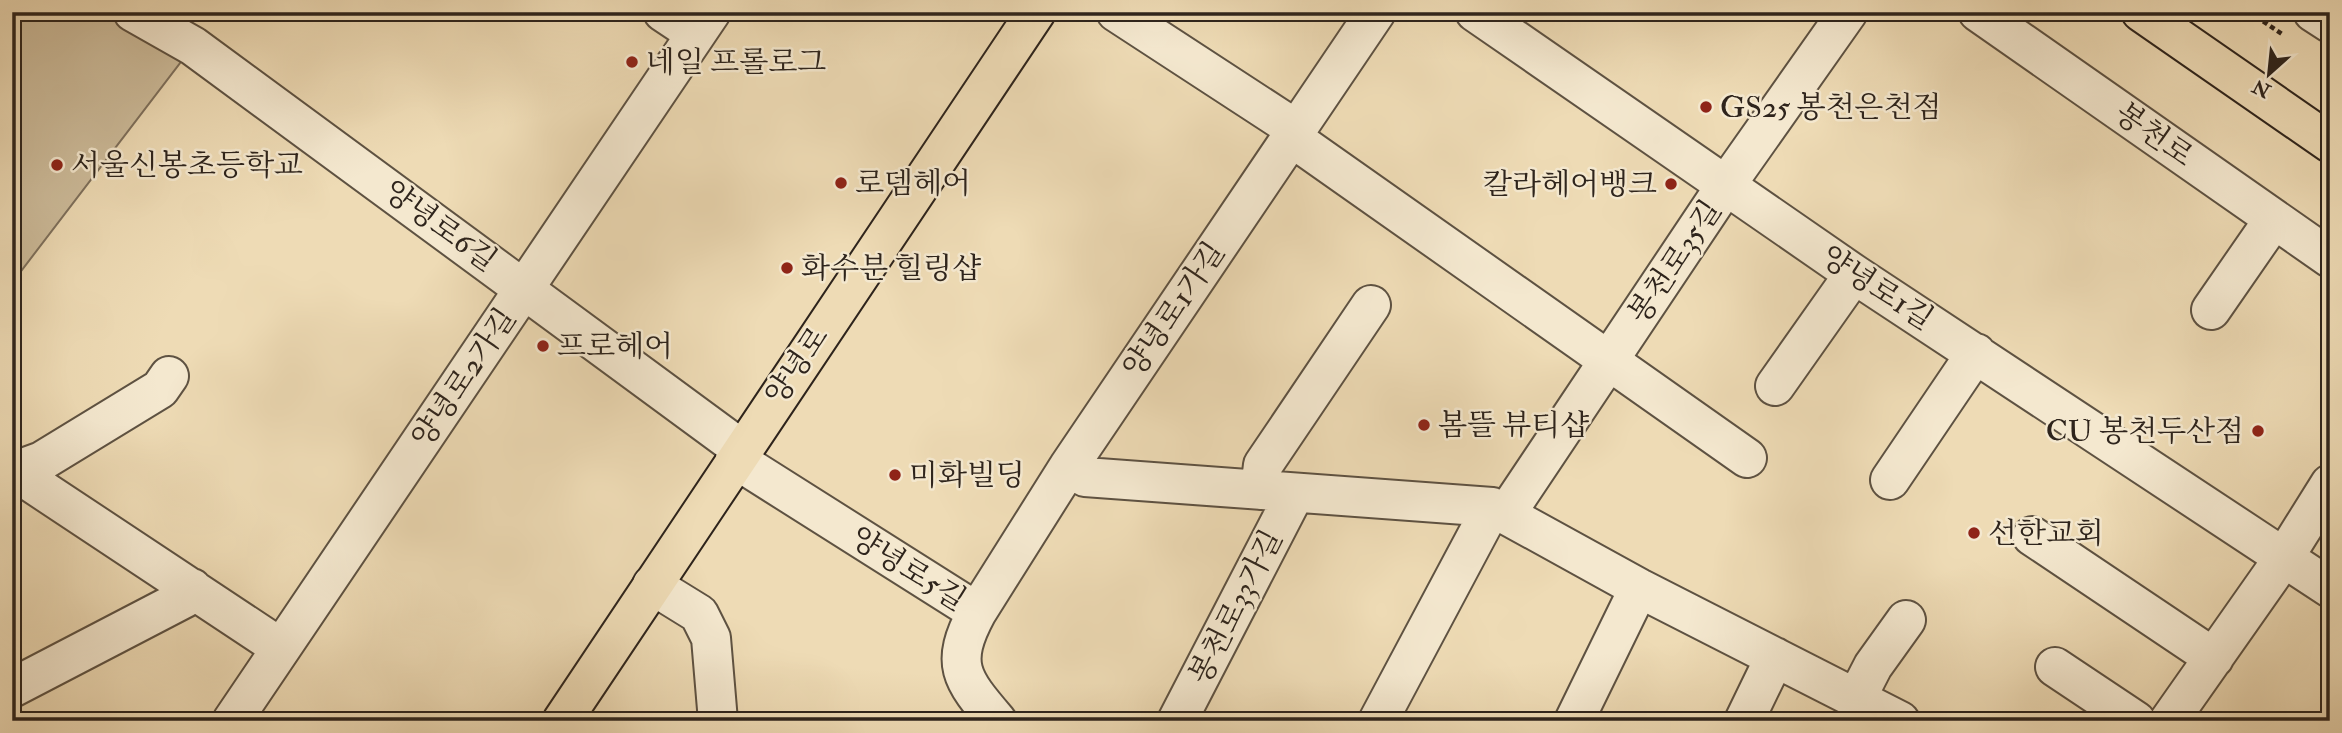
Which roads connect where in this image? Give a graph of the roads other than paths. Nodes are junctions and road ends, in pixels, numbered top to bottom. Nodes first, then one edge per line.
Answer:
1 (133, 12) edge
2 (663, 12) edge
3 (1036, 12) edge
4 (1116, 12) edge
5 (1376, 12) edge
6 (1475, 12) edge
7 (1848, 12) edge
8 (1978, 12) edge
9 (2141, 12) edge
10 (2313, 12) edge
11 (704, 23) edge
12 (2330, 23) edge
13 (1294, 133) junction
14 (2330, 143) edge
15 (1726, 185) junction
16 (2274, 219) junction
17 (2330, 258) edge
18 (1854, 274) junction
19 (525, 288) junction
20 (1371, 304) dead end
21 (2211, 310) dead end
22 (1976, 352) junction
23 (1608, 361) junction
24 (169, 376) dead end
25 (1775, 386) dead end
26 (738, 454) junction
27 (1746, 458) dead end
28 (1069, 466) junction
29 (19, 469) edge
30 (1890, 480) dead end
31 (2330, 484) edge
32 (1277, 491) junction
33 (1499, 511) junction
34 (2032, 536) dead end
35 (2285, 556) junction
36 (652, 585) junction
37 (192, 588) junction
38 (1639, 588) junction
39 (2330, 588) edge
40 (977, 612) junction
41 (1906, 620) dead end
42 (281, 649) junction
43 (1775, 657) junction
44 (2214, 658) junction
45 (2055, 667) dead end
46 (12, 688) edge
47 (1856, 699) junction
48 (232, 721) edge
49 (562, 721) edge
50 (718, 721) edge
51 (997, 721) edge
52 (1177, 721) edge
53 (1378, 721) edge
54 (1574, 721) edge
55 (1744, 721) edge
56 (1900, 721) edge
57 (2136, 721) edge
58 (2169, 721) edge

1 - 19 street, 양녕로6길
2 - 11 street, 양녕로2가길
3 - 26 main road, 양녕로
4 - 13 street
5 - 13 street, 양녕로1가길
6 - 15 street, 양녕로1길
7 - 15 street, 봉천로35길
8 - 16 street, 봉천로
9 - 14 main road
10 - 12 street
11 - 19 street, 양녕로2가길
13 - 23 street
13 - 28 street, 양녕로1가길
15 - 18 street, 양녕로1길
15 - 23 street, 봉천로35길
16 - 17 street, 봉천로
16 - 21 street
18 - 22 street, 양녕로1길
18 - 25 street
19 - 26 street, 양녕로6길
19 - 42 street, 양녕로2가길
20 - 32 street
22 - 30 street
22 - 35 street, 양녕로1길
23 - 27 street
23 - 33 street, 봉천로35길
24 - 29 street
26 - 36 main road, 양녕로
26 - 40 street, 양녕로5길
28 - 32 street, 봉천로33가길
28 - 40 street, 양녕로1가길
29 - 37 street
31 - 35 street
32 - 33 street, 봉천로33가길
32 - 52 street, 봉천로33가길
33 - 38 street, 봉천로33가길
33 - 53 street
34 - 44 street
35 - 39 street, 양녕로1길
35 - 44 street
36 - 49 main road, 양녕로
36 - 50 street
37 - 42 street
37 - 46 street
38 - 43 street, 봉천로33가길
38 - 54 street
40 - 51 street, 양녕로5길
41 - 47 street
42 - 48 street, 양녕로2가길
43 - 47 street, 봉천로33가길
43 - 55 street
44 - 58 street
45 - 57 street
47 - 56 street, 봉천로33가길

